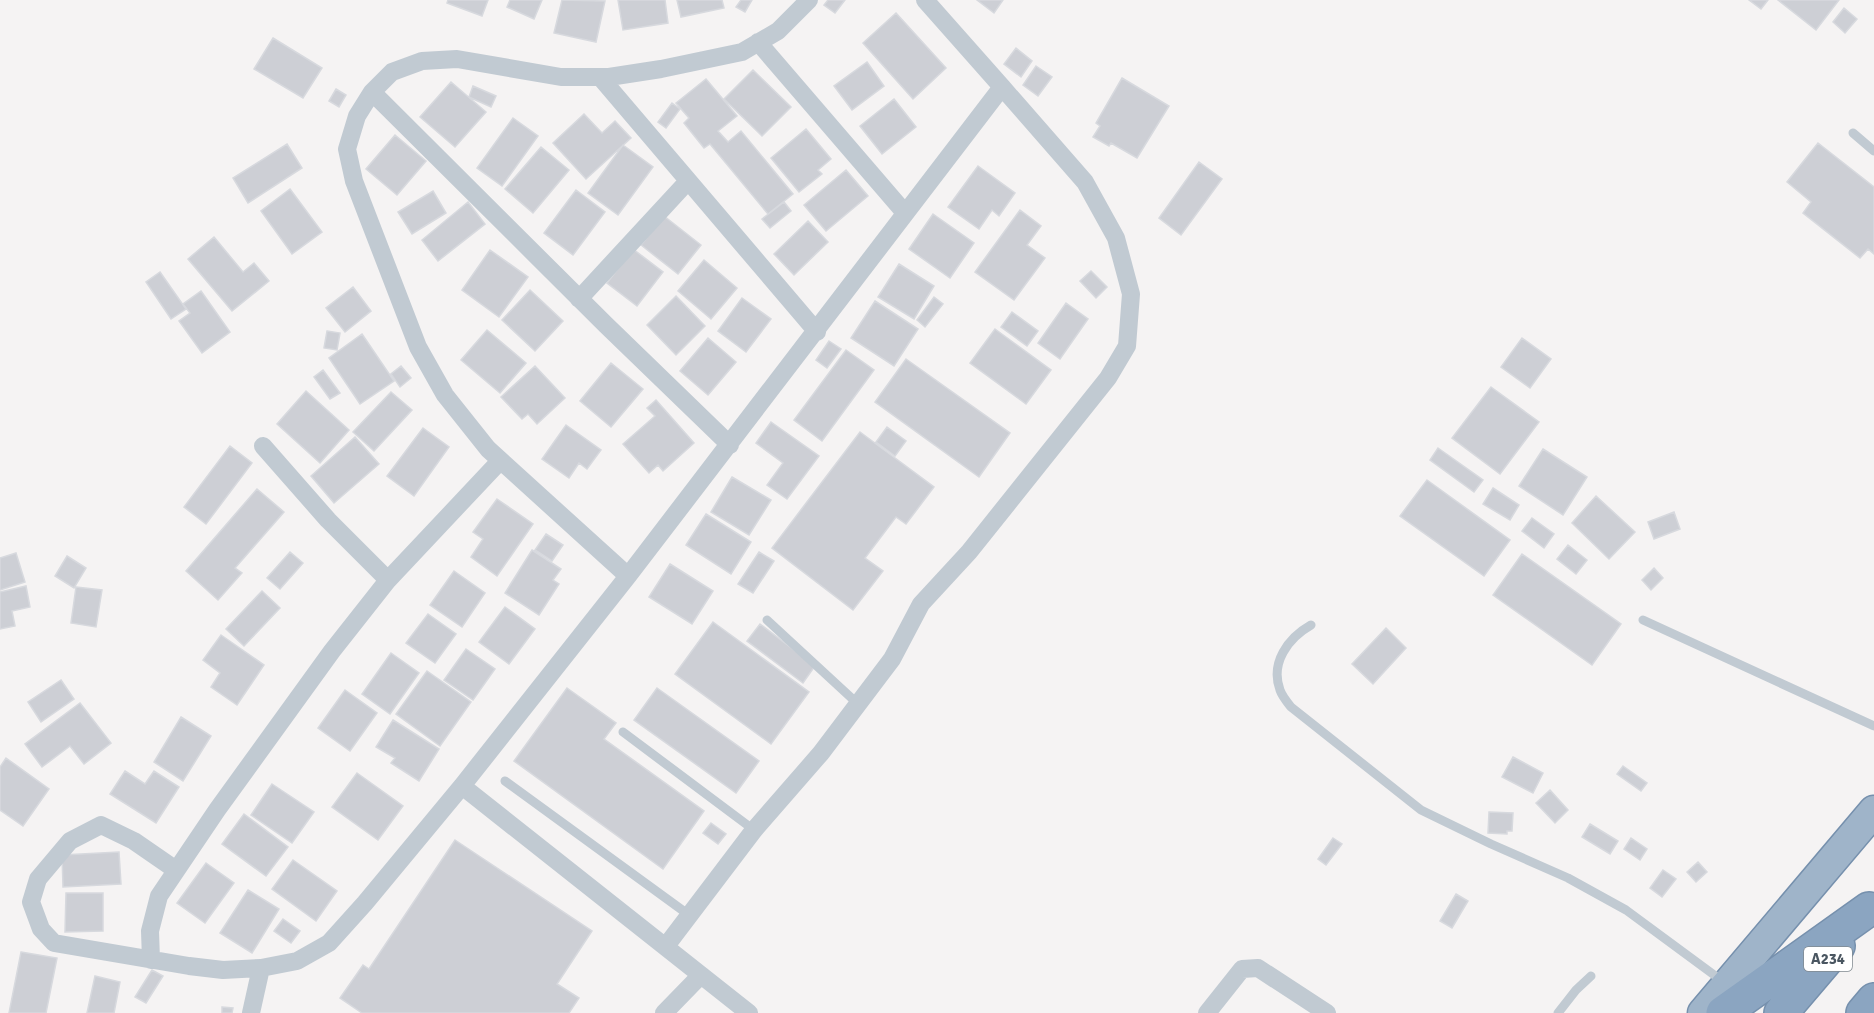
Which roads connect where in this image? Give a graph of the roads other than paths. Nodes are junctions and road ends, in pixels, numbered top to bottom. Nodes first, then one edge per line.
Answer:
1 (809, 0) edge
2 (925, 0) edge
3 (758, 42) junction
4 (600, 77) junction
5 (1002, 87) junction
6 (372, 92) junction
7 (1853, 133) dead end
8 (1874, 151) edge
9 (688, 181) junction
10 (905, 213) junction
11 (579, 299) junction
12 (817, 332) junction
13 (730, 445) junction
14 (263, 446) dead end
15 (500, 461) junction
16 (628, 576) junction
17 (388, 580) junction
18 (767, 620) dead end
19 (1643, 620) dead end
20 (1311, 625) dead end
21 (858, 704) junction
22 (1874, 726) edge
23 (623, 732) dead end
24 (505, 781) dead end
25 (462, 786) junction
26 (1874, 811) edge
27 (754, 830) junction
28 (176, 870) junction
29 (1872, 907) edge
30 (688, 915) junction
31 (666, 946) junction
32 (151, 960) junction
33 (261, 968) junction
34 (701, 975) junction
35 (1591, 976) dead end
36 (1725, 999) edge
37 (1874, 1000) edge
38 (251, 1013) edge
39 (664, 1013) edge
40 (749, 1013) edge
41 (1207, 1013) edge
42 (1327, 1013) edge
43 (1558, 1013) edge
44 (1702, 1013) edge
45 (1781, 1013) edge
46 (1863, 1013) edge

1 - 3 street
2 - 5 street
3 - 4 street
3 - 10 street
4 - 6 street
4 - 9 street
5 - 10 street
5 - 21 street
6 - 11 street
6 - 15 street
7 - 8 lane
9 - 11 street
9 - 12 street
10 - 12 street
11 - 13 street
12 - 13 street
13 - 16 street
14 - 17 street
15 - 16 street
15 - 17 street
16 - 25 street
17 - 28 street
18 - 21 lane
19 - 22 lane
20 - 36 lane
21 - 27 street
23 - 27 lane
24 - 30 lane
25 - 31 street
25 - 33 street
26 - 36 highway
27 - 30 street
28 - 32 street
28 - 32 street
29 - 36 highway
29 - 45 highway, A234
30 - 31 street
31 - 34 street
32 - 33 street
33 - 38 street
34 - 39 street
34 - 40 street
35 - 43 lane
36 - 44 highway
37 - 46 highway
41 - 42 street

